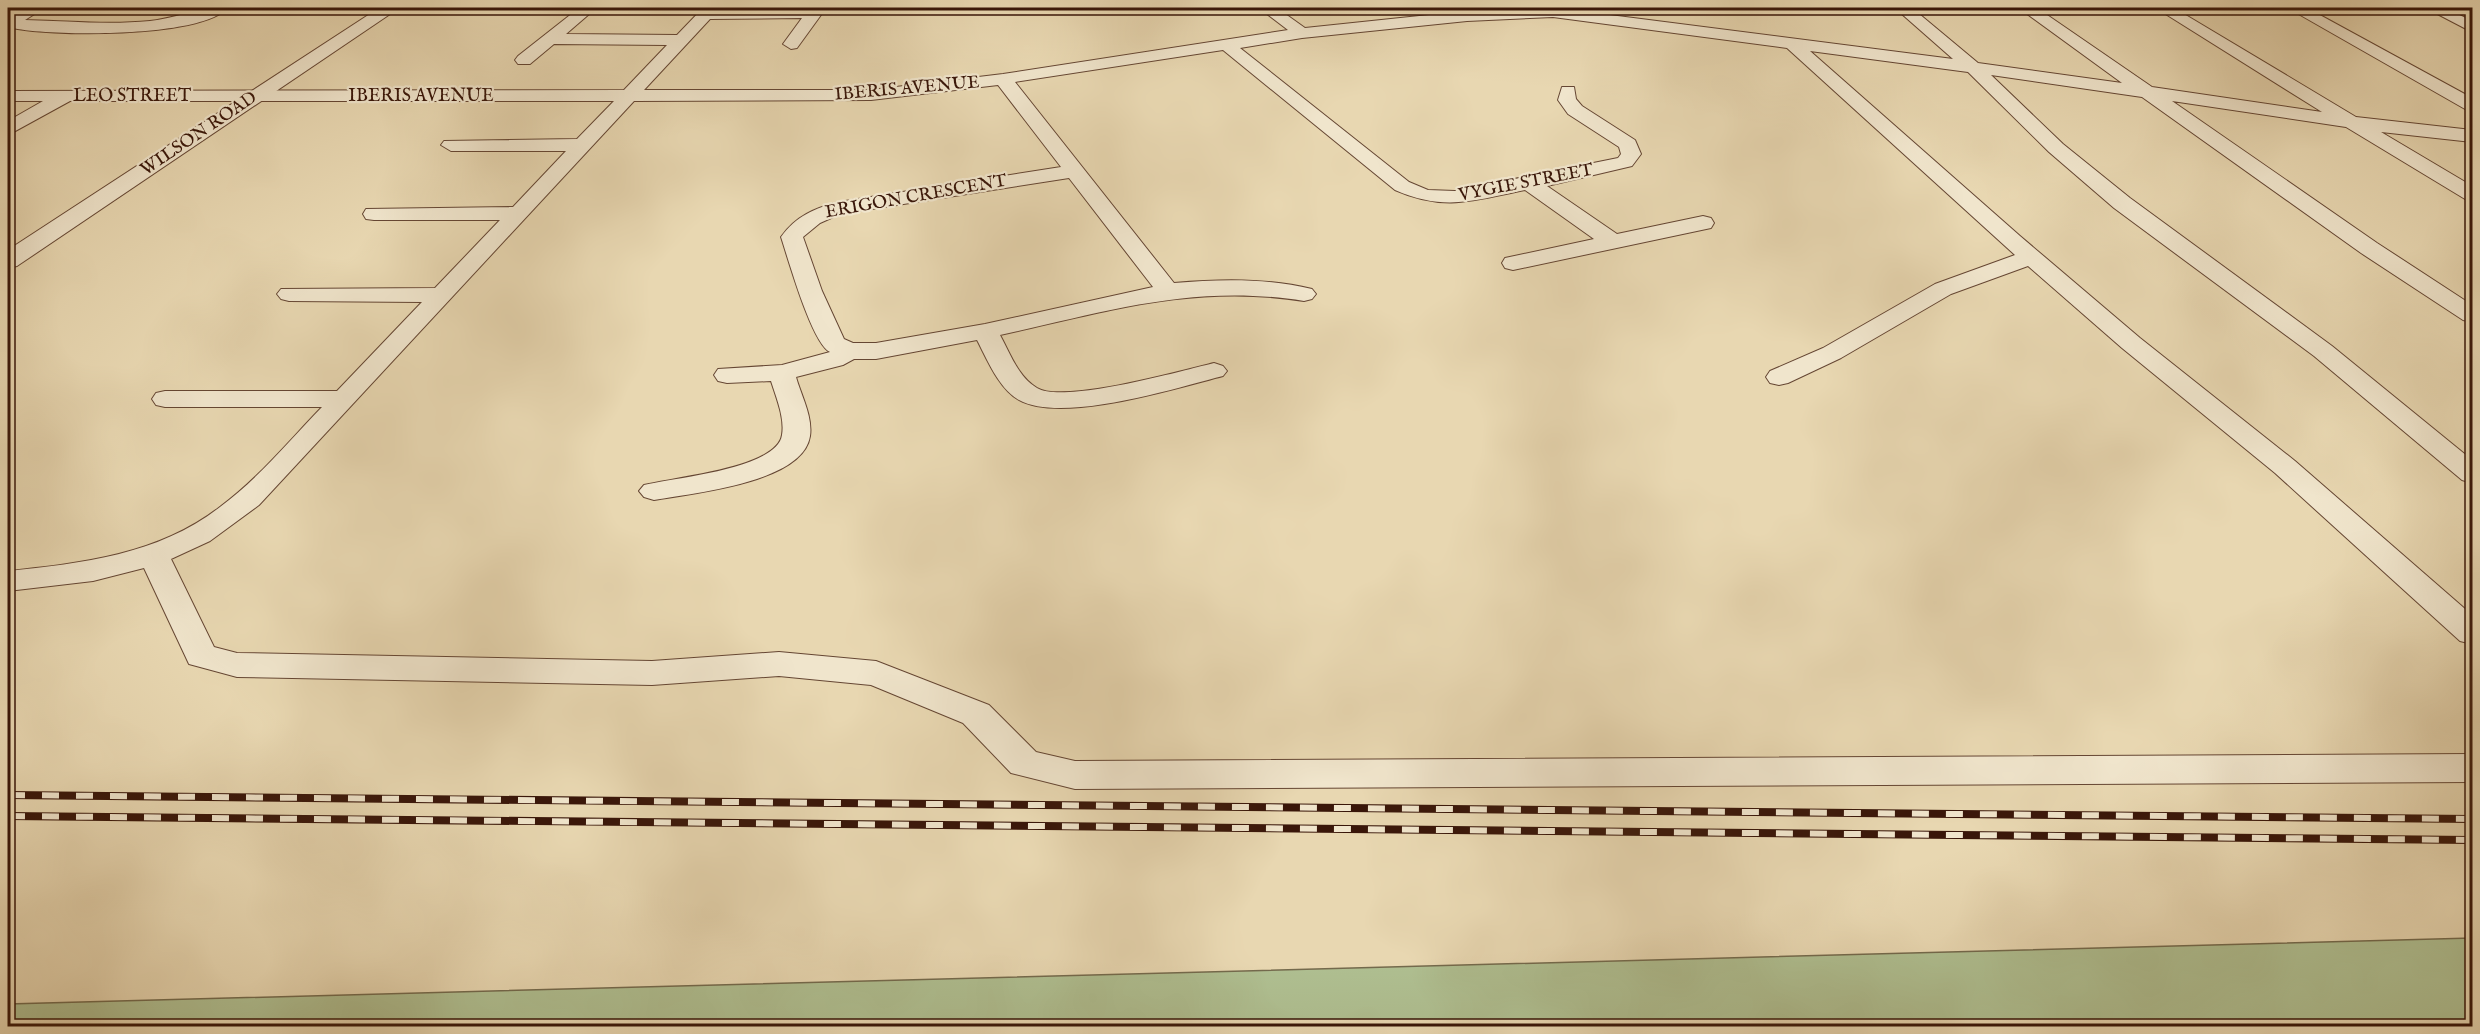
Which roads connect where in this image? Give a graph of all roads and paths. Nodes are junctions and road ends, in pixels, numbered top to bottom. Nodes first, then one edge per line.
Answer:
1 (36, 8) edge
2 (219, 8) edge
3 (390, 8) edge
4 (1267, 8) edge
5 (1903, 8) edge
6 (2027, 8) edge
7 (2164, 8) edge
8 (2296, 8) edge
9 (2434, 8) edge
10 (587, 9) edge
11 (816, 10) edge
12 (1554, 10) edge
13 (708, 11) edge
14 (1460, 12) edge
15 (2472, 27) edge
16 (1302, 33) junction
17 (550, 39) junction
18 (681, 40) junction
19 (790, 44) dead end
20 (1794, 45) junction
21 (1228, 46) junction
22 (524, 60) dead end
23 (1973, 67) junction
24 (1003, 79) junction
25 (1568, 91) dead end
26 (2148, 93) junction
27 (8, 96) edge
28 (65, 96) junction
29 (256, 96) junction
30 (628, 96) junction
31 (2472, 105) edge
32 (2357, 123) junction
33 (8, 129) edge
34 (2472, 136) edge
35 (452, 145) dead end
36 (580, 145) junction
37 (1073, 171) junction
38 (1531, 183) junction
39 (2472, 195) edge
40 (518, 213) junction
41 (374, 214) dead end
42 (1703, 223) dead end
43 (1613, 242) junction
44 (2031, 258) junction
45 (8, 261) edge
46 (1513, 263) dead end
47 (1168, 291) junction
48 (290, 294) dead end
49 (1304, 294) dead end
50 (440, 295) junction
51 (2472, 315) edge
52 (985, 331) junction
53 (849, 351) junction
54 (1214, 372) dead end
55 (783, 373) junction
56 (727, 375) dead end
57 (1779, 377) dead end
58 (165, 399) dead end
59 (343, 399) junction
60 (2472, 474) edge
61 (654, 491) dead end
62 (154, 555) junction
63 (8, 580) edge
64 (2472, 633) edge
65 (2472, 768) edge

1 - 2 street
3 - 29 street, WILSON ROAD
4 - 16 street
5 - 23 street
6 - 26 street
7 - 32 street
8 - 31 street
9 - 15 street
10 - 17 street
11 - 13 street
11 - 19 street
12 - 14 street, IBERIS AVENUE
12 - 20 street, IBERIS AVENUE
13 - 18 street
14 - 16 street, IBERIS AVENUE
16 - 21 street, IBERIS AVENUE
17 - 18 street
17 - 22 street
18 - 30 street
20 - 23 street, IBERIS AVENUE
20 - 44 street
21 - 24 street, IBERIS AVENUE
21 - 38 street, VYGIE STREET
23 - 26 street, IBERIS AVENUE
23 - 60 street
24 - 30 street, IBERIS AVENUE
24 - 37 street
25 - 38 street, VYGIE STREET
26 - 32 street, IBERIS AVENUE
26 - 51 street
27 - 28 street, LEO STREET
28 - 29 street, LEO STREET
28 - 33 street
29 - 30 street, IBERIS AVENUE
29 - 45 street, WILSON ROAD
30 - 36 street
32 - 34 street, IBERIS AVENUE
32 - 39 street
35 - 36 street
36 - 40 street
37 - 47 street
37 - 53 street, ERIGON CRESCENT
38 - 43 street
40 - 41 street
40 - 50 street
42 - 43 street
43 - 46 street
44 - 57 street
44 - 64 street
47 - 49 street
47 - 52 street
48 - 50 street
50 - 59 street
52 - 53 street
52 - 54 street
53 - 55 street
55 - 56 street
55 - 61 street
58 - 59 street
59 - 62 street
62 - 63 street
62 - 65 street

